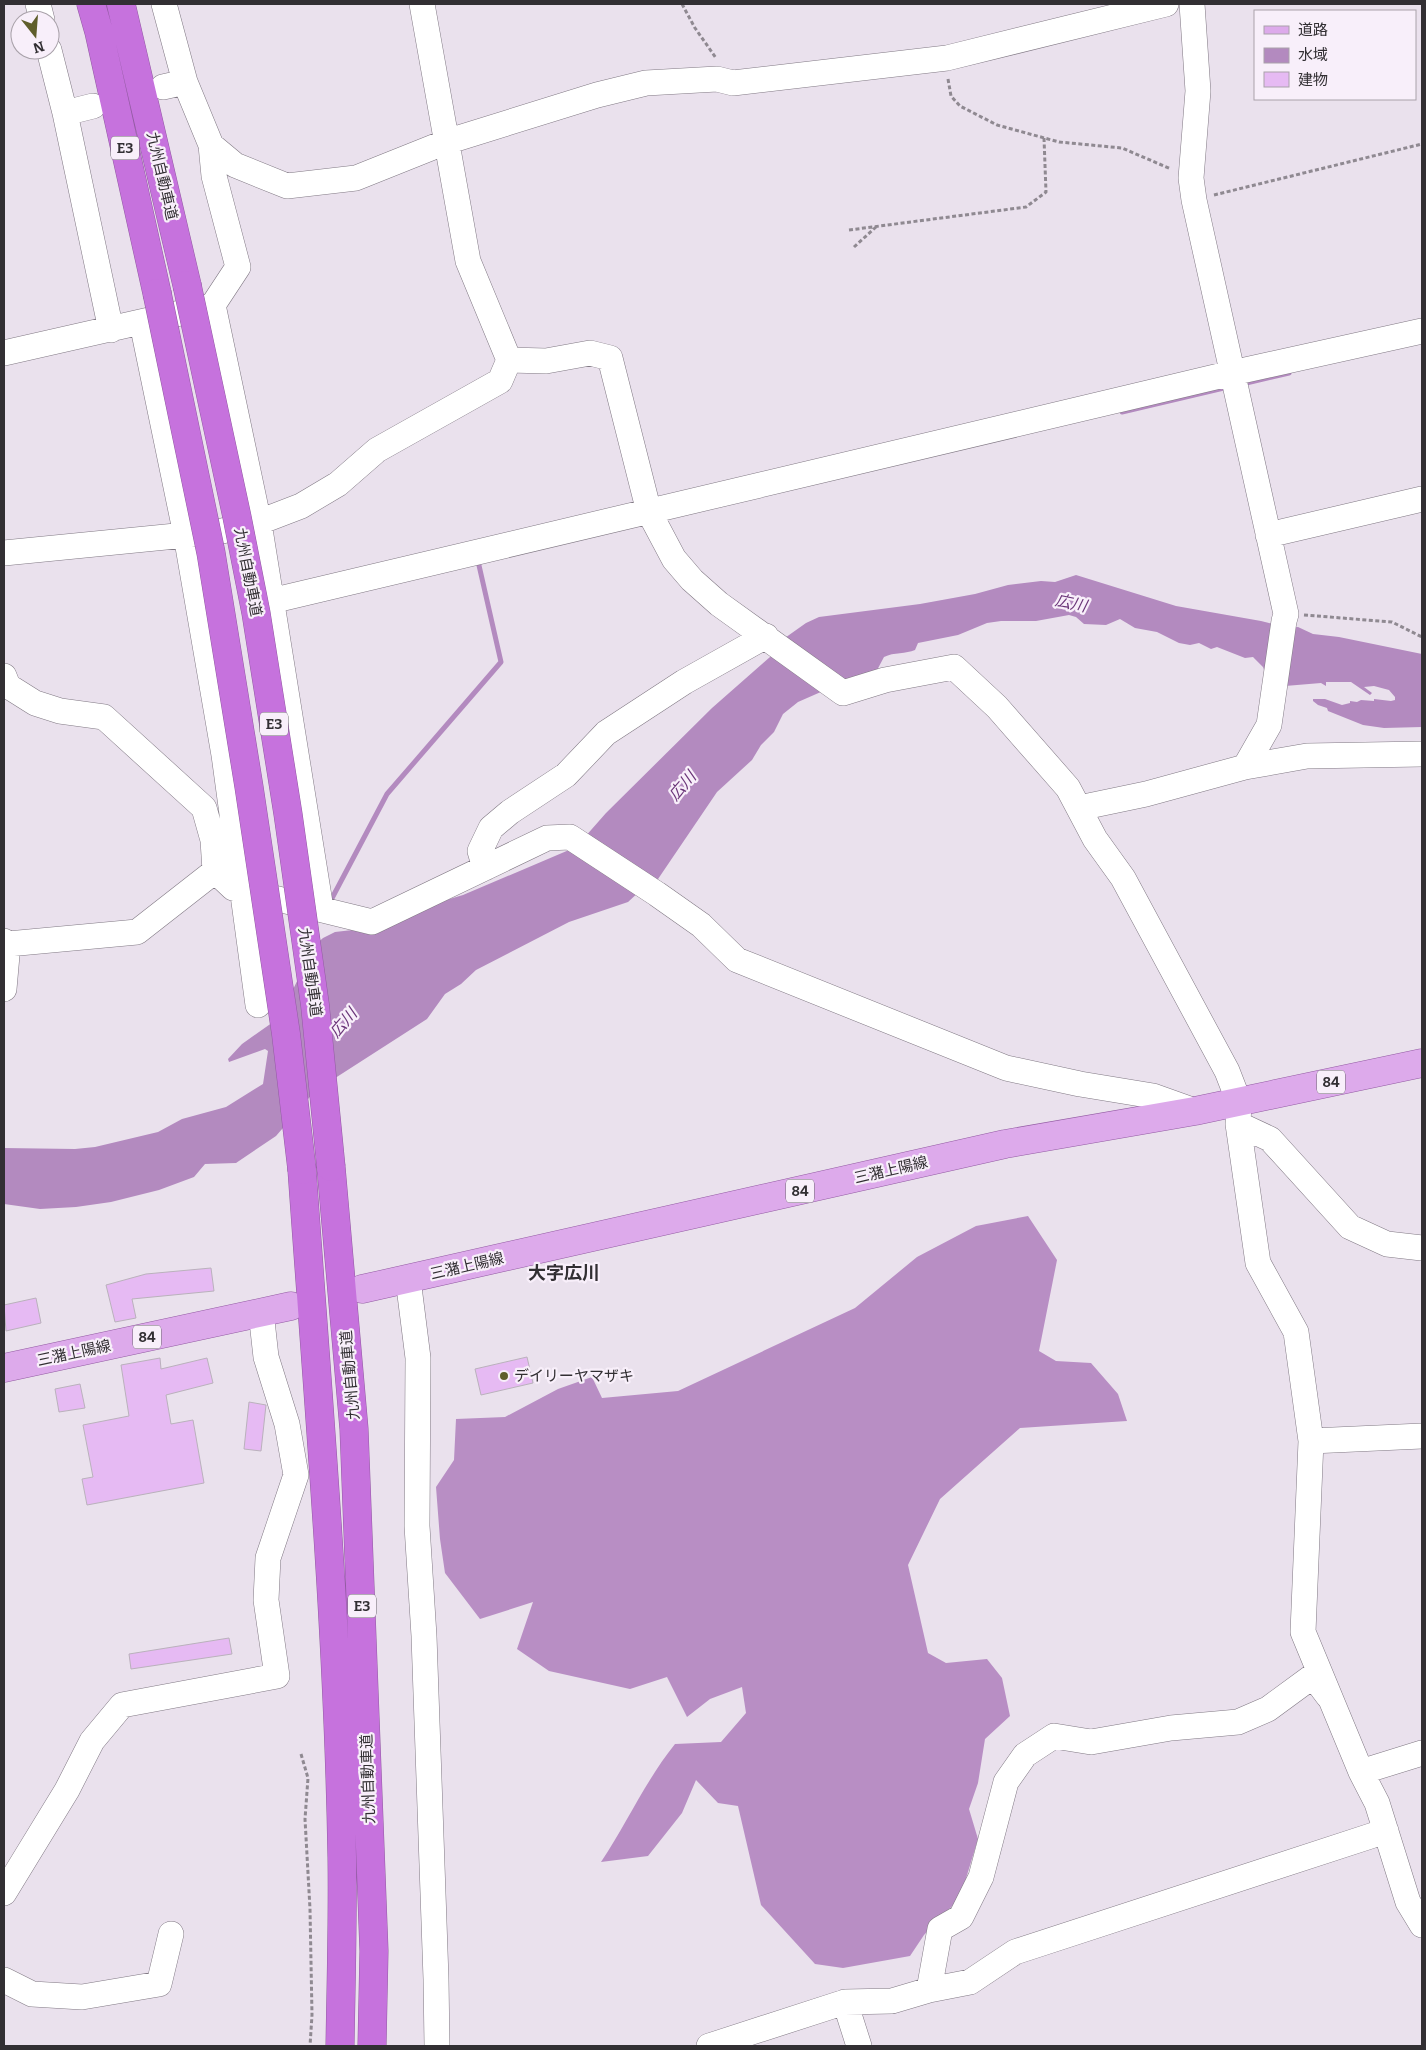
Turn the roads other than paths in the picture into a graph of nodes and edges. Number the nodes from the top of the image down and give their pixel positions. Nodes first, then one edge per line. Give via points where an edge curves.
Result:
1 (91, 4) edge
2 (121, 4) edge
3 (164, 4) edge
4 (422, 4) edge
5 (1166, 4) edge
6 (1192, 4) edge
7 (52, 60) edge
8 (94, 106) dead end
9 (65, 113) junction
10 (446, 142) junction
11 (211, 145) junction
12 (213, 305) junction
13 (142, 322) junction
14 (111, 330) junction
15 (1422, 330) edge
16 (4, 353) edge
17 (508, 360) junction
18 (1234, 382) junction
19 (1422, 498) edge
20 (648, 512) junction
21 (258, 523) junction
22 (186, 535) junction
23 (1268, 535) junction
24 (4, 553) edge
25 (271, 601) junction
26 (768, 637) junction
27 (4, 676) edge
28 (1422, 754) edge
29 (1245, 767) junction
30 (1079, 808) junction
31 (485, 868) junction
32 (215, 871) junction
33 (243, 890) junction
34 (321, 909) junction
35 (6, 943) edge
36 (4, 989) edge
37 (258, 1005) dead end
38 (1422, 1063) edge
39 (1195, 1111) junction
40 (1238, 1113) junction
41 (1422, 1248) edge
42 (408, 1279) junction
43 (362, 1290) dead end
44 (291, 1306) dead end
45 (260, 1312) junction
46 (4, 1368) edge
47 (1422, 1436) edge
48 (1311, 1441) junction
49 (1334, 1704) junction
50 (1422, 1753) edge
51 (1361, 1772) junction
52 (1386, 1831) junction
53 (4, 1893) edge
54 (1422, 1925) edge
55 (171, 1934) dead end
56 (6, 1985) edge
57 (929, 1990) junction
58 (845, 2002) junction
59 (340, 2046) edge
60 (372, 2046) edge
61 (437, 2046) edge
62 (708, 2046) edge
63 (859, 2046) edge

1 - 59 highway, 九州自動車道 / E3, bridge via 212,553 286,1034 302,1170 328,1536 342,1857
2 - 60 highway, 九州自動車道 / E3, bridge via 187,285 256,613 315,1005 355,1439 374,1942
3 - 11 street via 174,85
4 - 10 street
5 - 10 street via 947,58 734,83 717,79 646,83
6 - 18 street via 1198,91 1193,189
7 - 9 street
8 - 9 street
9 - 14 street
10 - 11 street via 356,178 288,186 235,166
10 - 17 street via 468,261
11 - 12 street via 214,176 238,267
12 - 13 street
12 - 21 street
13 - 14 street
13 - 22 street
14 - 16 street
15 - 18 street
17 - 20 street via 546,361 590,353 610,358
17 - 21 street via 500,381 377,450 338,484 301,506
18 - 20 street
18 - 23 street
19 - 23 street
20 - 25 street
20 - 26 street via 674,559 692,580 719,604
21 - 22 street
21 - 25 street
22 - 24 street
22 - 33 street via 224,755
23 - 29 street via 1285,617 1269,725
25 - 34 street
26 - 30 street via 843,693 885,680 954,667 997,707 1068,788
26 - 31 street via 684,682 606,733 566,775 491,828 480,851
27 - 32 street via 8,686 35,703 60,711 104,717 204,808
28 - 29 street via 1307,756
29 - 30 street
30 - 40 street via 1095,839 1123,878 1227,1071
31 - 34 street via 372,922
31 - 39 street via 547,838 570,838 701,925 737,960 746,964 1006,1068 1153,1096
32 - 33 street via 233,888
32 - 35 street via 137,932
33 - 34 street
33 - 37 street
35 - 36 street
38 - 40 main road, 三潴上陽線 / 84
39 - 40 main road, 三潴上陽線 / 84
39 - 42 main road, 三潴上陽線 / 84 via 1006,1144
40 - 41 street via 1270,1138 1350,1227 1387,1244
40 - 48 street via 1258,1263 1296,1332
42 - 43 main road, 三潴上陽線 / 84
42 - 61 street via 418,1358 417,1526 424,1636
44 - 45 main road, 三潴上陽線 / 84
45 - 46 main road, 三潴上陽線 / 84
45 - 53 street via 266,1357 287,1424 296,1476 268,1558 266,1600 277,1676 122,1706 92,1741 67,1790
47 - 48 street
48 - 49 street via 1303,1632
49 - 51 street
49 - 57 street via 1313,1676 1268,1709 1238,1722 1171,1728 1091,1742 1054,1736 1025,1755 1006,1782 981,1876 961,1917 940,1929
50 - 51 street
51 - 52 street via 1377,1803
52 - 54 street via 1408,1902
52 - 57 street via 1015,1952 970,1982
55 - 56 street via 159,1984 82,1997 32,1994
57 - 58 street via 892,2001
58 - 62 street
58 - 63 street

